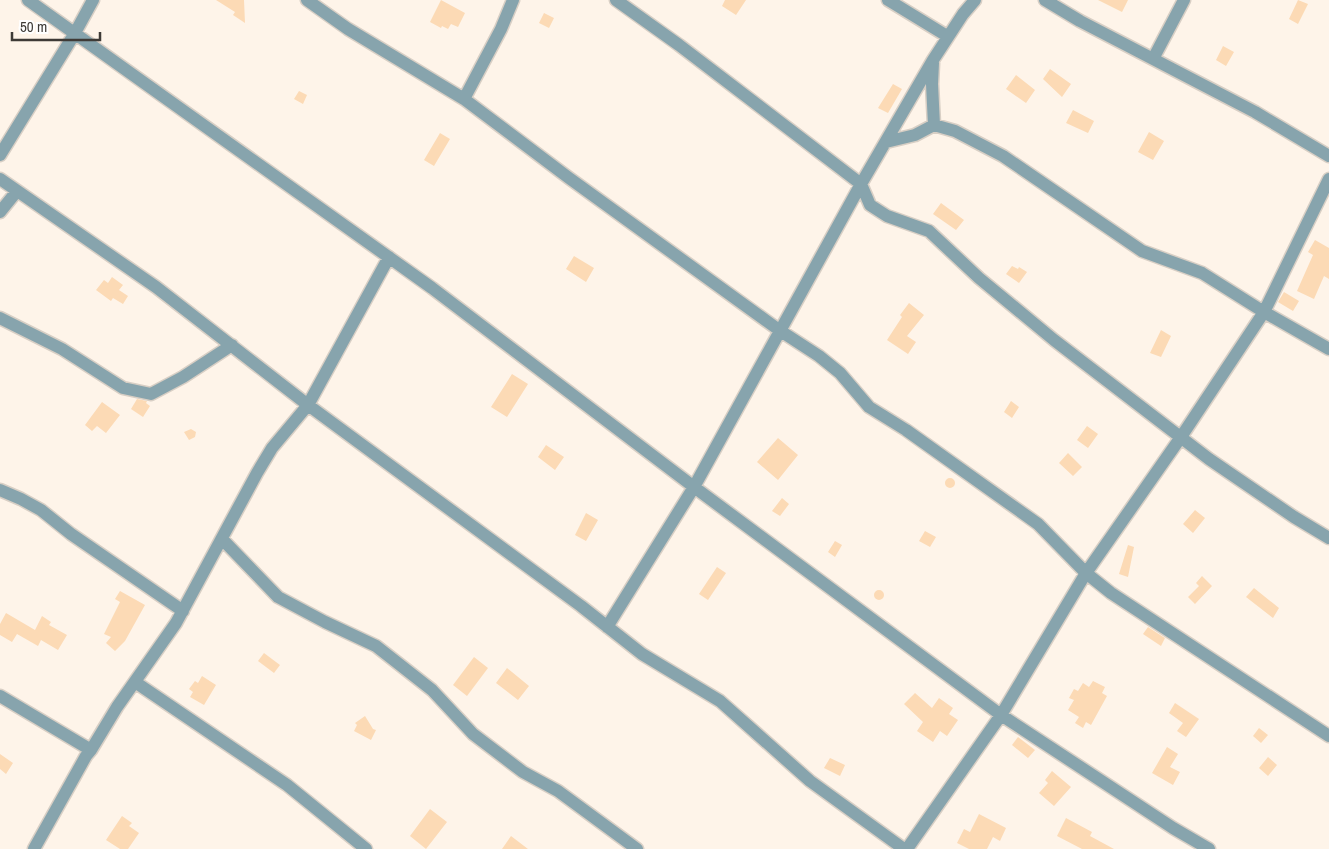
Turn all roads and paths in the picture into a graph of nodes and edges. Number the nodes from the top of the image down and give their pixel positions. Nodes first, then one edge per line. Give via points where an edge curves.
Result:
1 (28, 0) edge
2 (92, 0) edge
3 (307, 0) edge
4 (513, 0) edge
5 (616, 0) edge
6 (888, 0) edge
7 (975, 0) edge
8 (1045, 0) edge
9 (1184, 0) edge
10 (75, 33) junction
11 (948, 36) junction
12 (1153, 59) junction
13 (933, 60) junction
14 (464, 99) junction
15 (934, 125) junction
16 (886, 142) junction
17 (0, 155) edge
18 (1329, 156) edge
19 (0, 179) edge
20 (1329, 179) edge
21 (861, 184) junction
22 (17, 191) junction
23 (0, 212) edge
24 (389, 257) junction
25 (1264, 312) junction
26 (0, 318) edge
27 (779, 330) junction
28 (232, 345) junction
29 (1329, 349) edge
30 (308, 405) junction
31 (1182, 437) junction
32 (694, 487) junction
33 (0, 490) edge
34 (1329, 538) edge
35 (222, 539) junction
36 (1086, 573) junction
37 (183, 611) junction
38 (607, 627) junction
39 (135, 682) junction
40 (0, 696) edge
41 (1001, 715) junction
42 (1329, 736) edge
43 (91, 750) junction
44 (34, 849) edge
45 (366, 849) edge
46 (637, 849) edge
47 (906, 849) edge
48 (1209, 849) edge

1 - 10 street
2 - 10 street
3 - 14 street via 348,29
4 - 14 street
5 - 21 street
6 - 11 street
7 - 11 street
8 - 12 street
9 - 12 street
10 - 17 street
10 - 24 street
11 - 13 street
12 - 18 street via 1255,112
13 - 15 street
13 - 16 street
14 - 27 street
15 - 16 street via 915,135
15 - 25 street via 955,131 1004,156 1142,250 1202,273
16 - 21 street
19 - 22 street
20 - 25 street
21 - 27 street
21 - 31 street via 870,205 887,216 929,231 979,278 1054,340
22 - 23 street
22 - 28 street via 156,287
24 - 30 street
24 - 32 street
25 - 29 street
25 - 31 street
26 - 28 street via 62,349 122,388 151,394
27 - 32 street
27 - 36 street via 840,373 869,407 1038,524
28 - 30 street
30 - 35 street via 267,456
30 - 38 street
31 - 34 street via 1209,459
31 - 36 street
32 - 38 street
32 - 41 street
33 - 37 street via 41,510
35 - 37 street
35 - 46 street via 278,597 376,646 432,690 473,734
36 - 41 street
36 - 42 street via 1111,593
37 - 39 street
38 - 47 street via 642,654 720,701 810,781
39 - 43 street
39 - 45 street via 287,785
40 - 43 street
41 - 47 street
41 - 48 street
43 - 44 street

